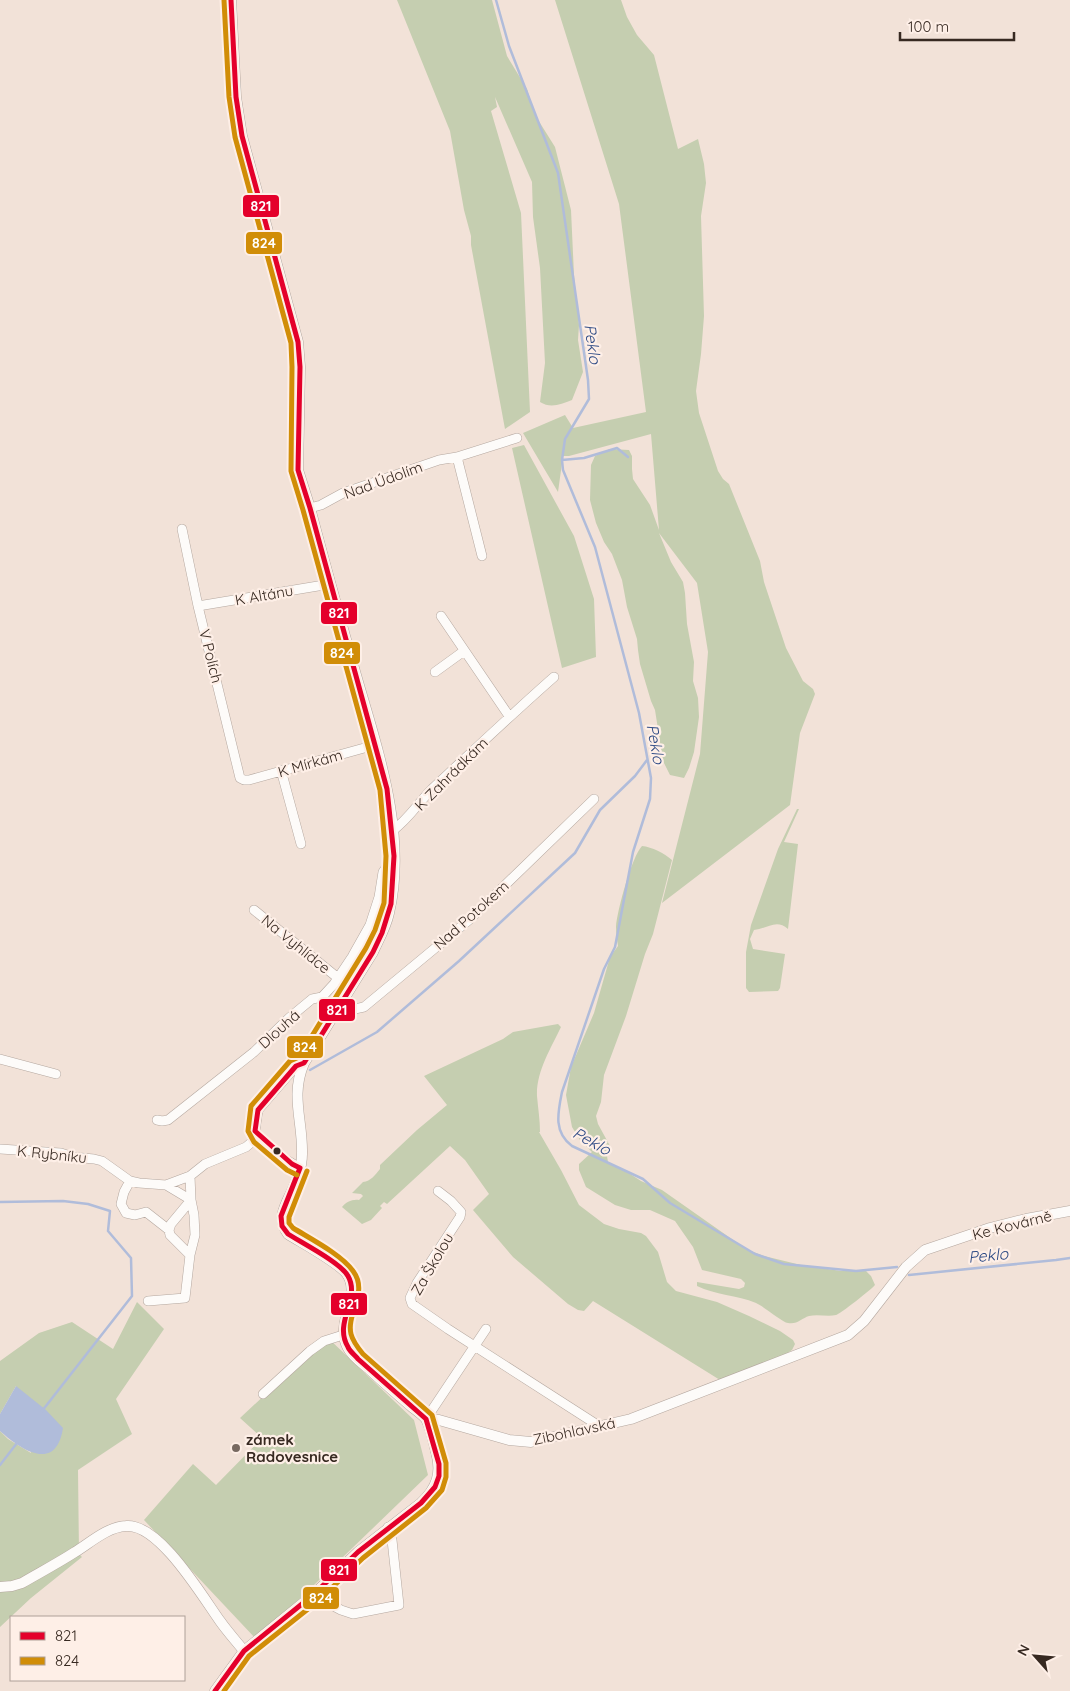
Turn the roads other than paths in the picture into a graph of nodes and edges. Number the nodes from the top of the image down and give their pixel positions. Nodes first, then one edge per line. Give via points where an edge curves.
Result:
1 (231, 0) edge
2 (516, 438) dead end
3 (456, 457) junction
4 (310, 508) junction
5 (182, 529) dead end
6 (482, 556) dead end
7 (330, 584) junction
8 (198, 606) junction
9 (441, 616) dead end
10 (464, 651) junction
11 (435, 672) dead end
12 (554, 677) dead end
13 (509, 716) junction
14 (375, 745) junction
15 (281, 770) junction
16 (244, 780) joint
17 (594, 799) dead end
18 (392, 831) junction
19 (301, 844) dead end
20 (394, 856) junction
21 (254, 910) dead end
22 (338, 978) junction
23 (336, 1013) junction
24 (0, 1059) edge
25 (304, 1063) junction
26 (56, 1074) dead end
27 (158, 1120) dead end
28 (259, 1136) junction
29 (0, 1149) edge
30 (300, 1168) junction
31 (190, 1176) junction
32 (130, 1181) junction
33 (166, 1185) junction
34 (438, 1192) dead end
35 (191, 1200) junction
36 (1070, 1211) edge
37 (168, 1230) junction
38 (925, 1250) joint
39 (190, 1255) junction
40 (148, 1300) dead end
41 (486, 1329) dead end
42 (343, 1335) junction
43 (475, 1346) junction
44 (263, 1394) dead end
45 (426, 1419) junction
46 (599, 1426) junction
47 (388, 1527) junction
48 (0, 1587) edge
49 (313, 1595) junction
50 (244, 1650) junction
51 (215, 1691) edge

1 - 4 street via 236,97 242,136 298,342 298,470
2 - 3 street, Nad Údolím
3 - 4 street, Nad Údolím via 343,493
3 - 6 street
4 - 7 street
5 - 8 street, V Polích
7 - 8 street, K Altánu
7 - 14 street
8 - 16 street, V Polích via 240,778
9 - 10 street
10 - 11 street
10 - 13 street
12 - 13 street, K Zahrádkám
13 - 18 street, K Zahrádkám
14 - 15 street, K Mírkám
14 - 18 street via 387,789
15 - 16 street, K Mírkám
15 - 19 street
17 - 23 street, Nad Potokem via 461,926 364,1007
18 - 20 street
20 - 22 street, Dlouhá via 384,872 370,926
20 - 23 street via 388,916 373,952
21 - 22 street, Na Vyhlídce
22 - 27 street, Dlouhá via 322,996 312,999 254,1052 168,1120
23 - 25 street
24 - 26 street
25 - 28 street via 296,1066 258,1110 255,1131
25 - 30 street via 297,1081 296,1099 302,1143
28 - 30 street
28 - 31 street via 246,1147 205,1164
29 - 32 street, K Rybníku via 94,1158
30 - 42 street via 281,1216 282,1226 288,1234 340,1267 348,1276 351,1296
31 - 33 street
31 - 35 street
32 - 33 street
32 - 37 street via 121,1204 126,1213 146,1212
33 - 35 street
34 - 43 street, Za Školou via 461,1212 460,1217 410,1298 412,1304
35 - 37 street
35 - 39 street via 195,1235
36 - 38 street, Ke Kovárně via 990,1228
37 - 39 street
38 - 46 street, Zibohlavská via 906,1267 864,1321 848,1335 631,1419
39 - 40 street via 185,1298
41 - 43 street
42 - 44 street via 324,1341 310,1351
42 - 45 street via 348,1348 358,1359
43 - 45 street
43 - 46 street, Za Školou
45 - 46 street, Zibohlavská via 509,1440 531,1442
45 - 47 street via 438,1458 439,1476 422,1503
47 - 49 street
47 - 49 street via 399,1605 352,1614
48 - 50 street via 22,1583 115,1529 137,1527 159,1542 199,1588
49 - 50 street
50 - 51 street

